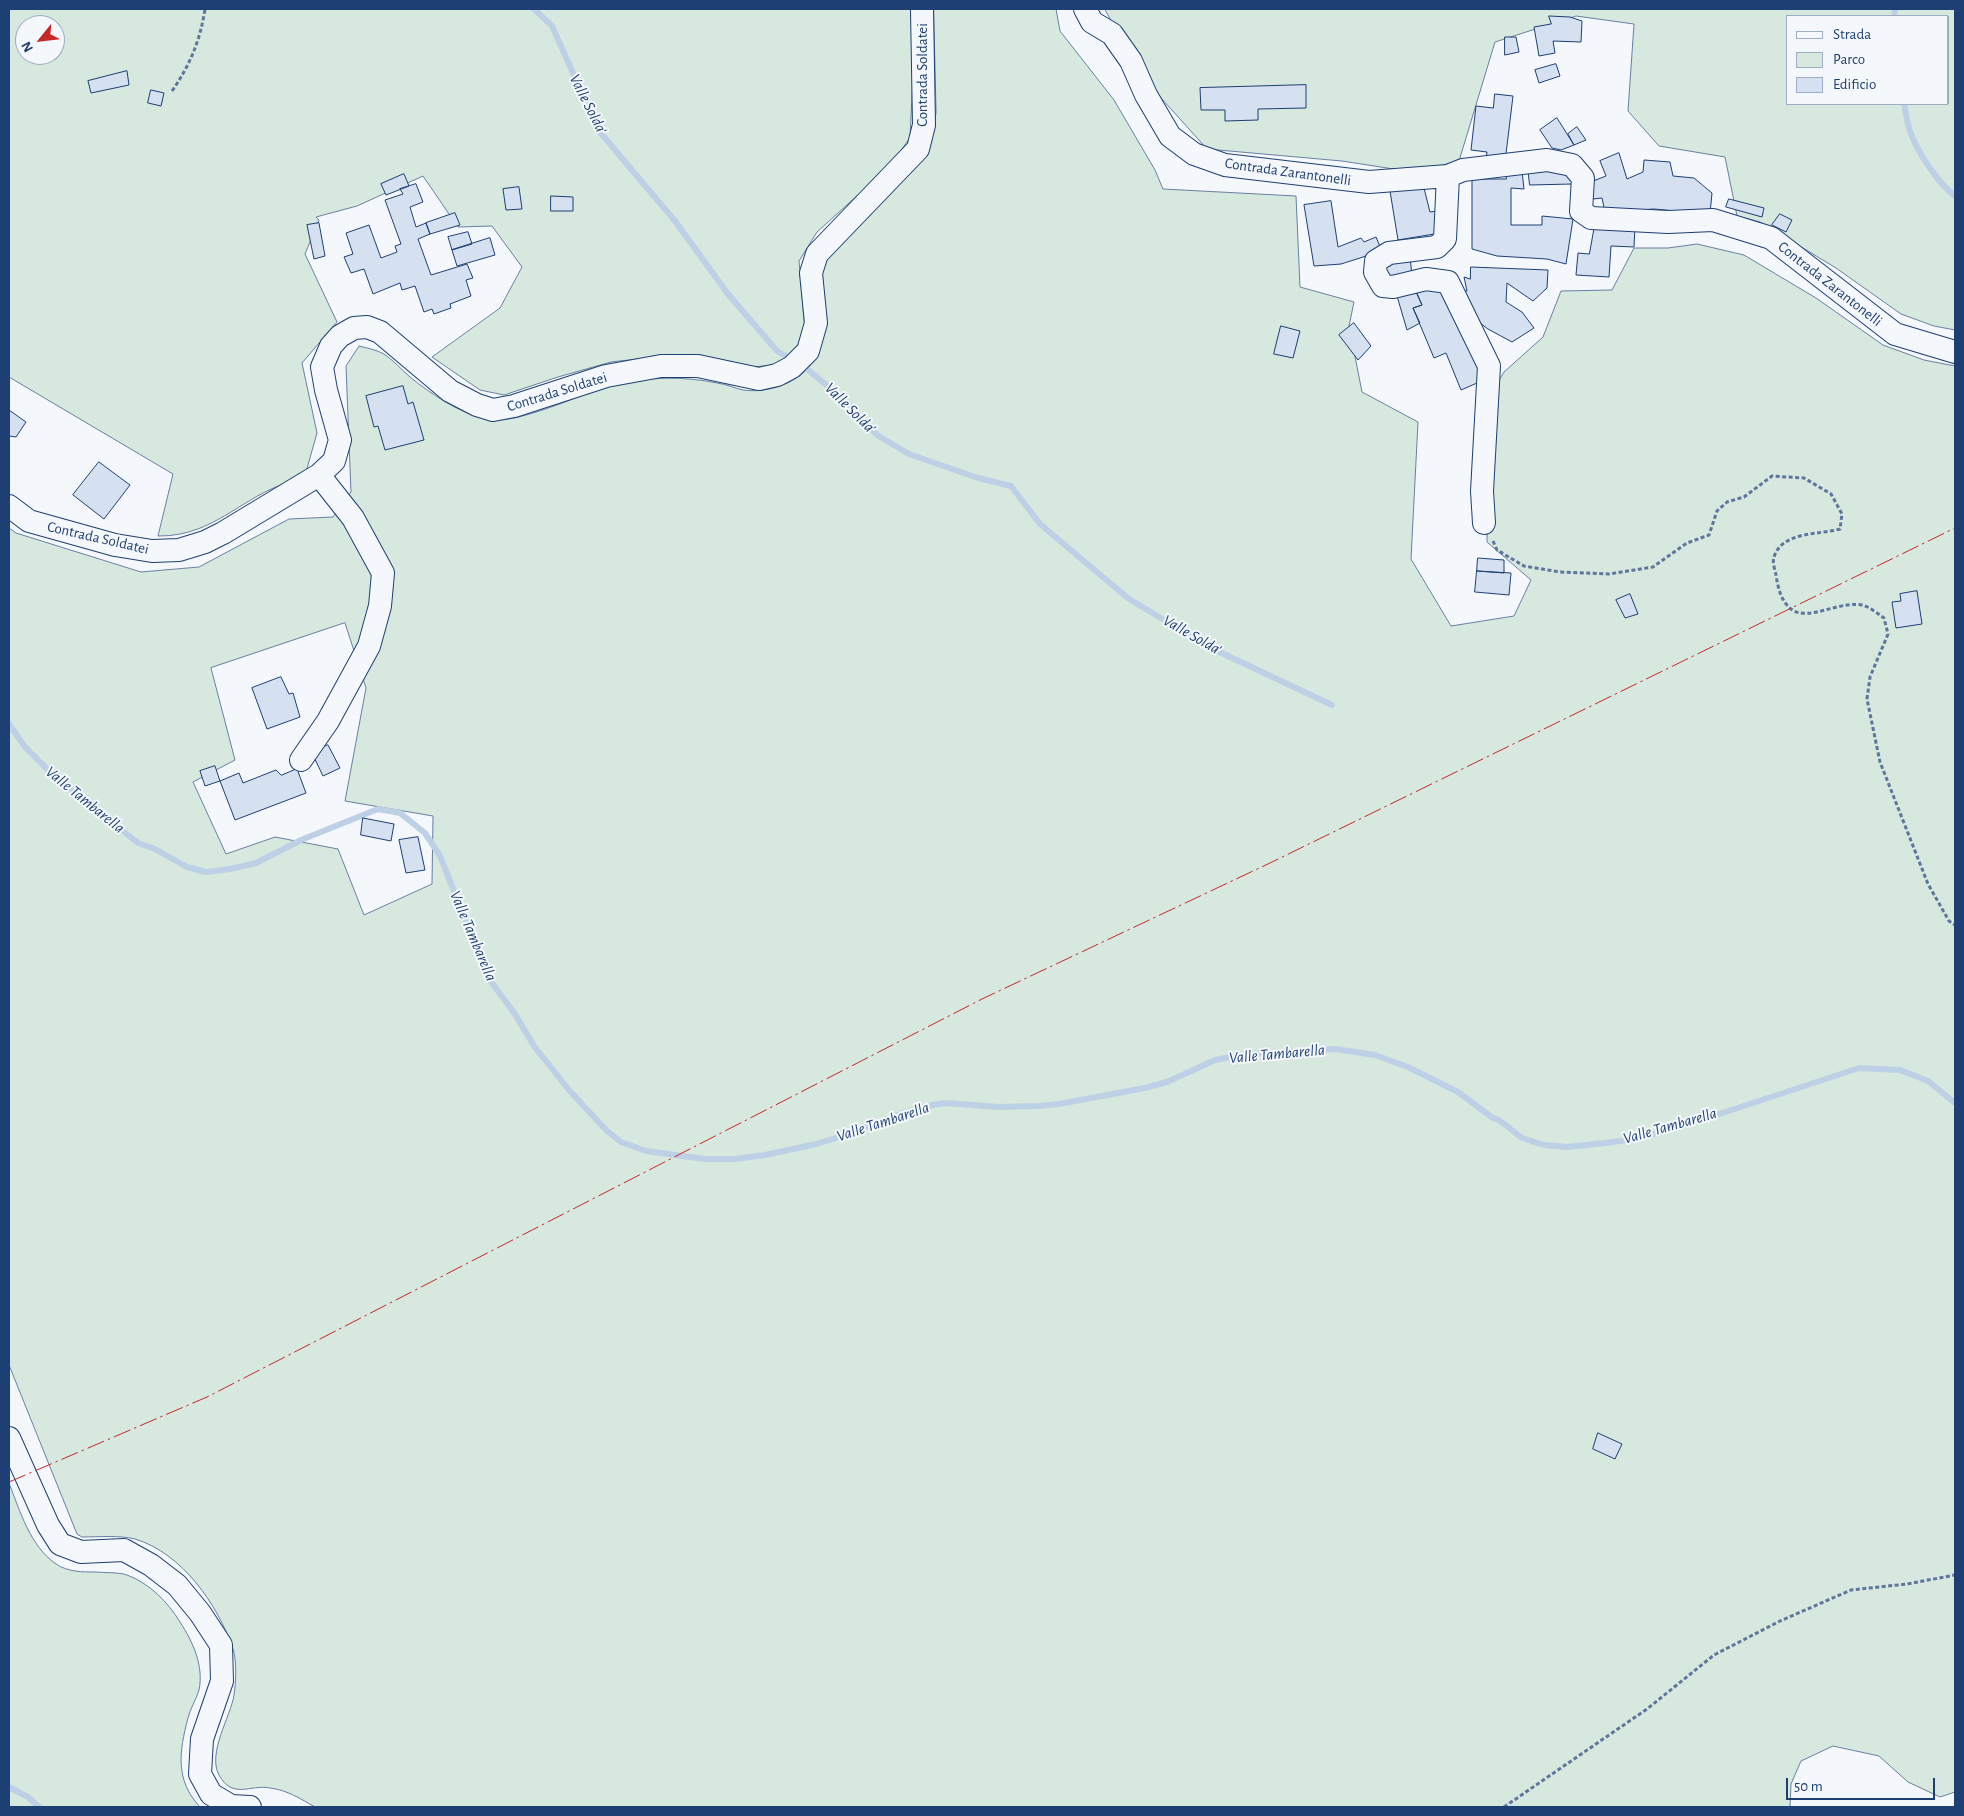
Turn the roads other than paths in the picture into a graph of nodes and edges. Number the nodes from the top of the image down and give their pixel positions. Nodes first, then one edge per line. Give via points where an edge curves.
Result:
1 (922, 9) edge
2 (1085, 9) edge
3 (1448, 176) junction
4 (1955, 352) edge
5 (319, 475) junction
6 (9, 506) edge
7 (1484, 523) road end
8 (301, 760) dead end
9 (9, 1438) edge
10 (250, 1807) edge

1 - 5 street, Contrada Soldatei via 924,125 918,149 817,254 811,273 816,323 808,351 792,367 759,379 698,366 661,366 606,376 493,410 450,391 380,332 367,327 354,328 331,346 322,367 340,440 334,461
2 - 3 street, Contrada Zarantonelli via 1092,22 1112,34 1131,61 1170,136 1194,154 1225,165 1369,182
3 - 4 street, Contrada Zarantonelli via 1463,170 1547,160 1572,166 1583,178 1581,211 1592,218 1668,222 1713,220 1771,238 1895,334
3 - 7 street via 1445,239 1437,247 1389,253 1376,261 1376,272 1382,286 1393,287 1426,279 1448,282 1489,366 1482,491
5 - 6 street, Contrada Soldatei via 223,533 179,550 152,551 115,545 29,521
5 - 8 street via 353,518 383,573 380,606 369,646 328,721
9 - 10 street via 60,1544 81,1552 124,1550 151,1565 177,1585 221,1645 222,1680 202,1739 200,1774 211,1794 231,1806

